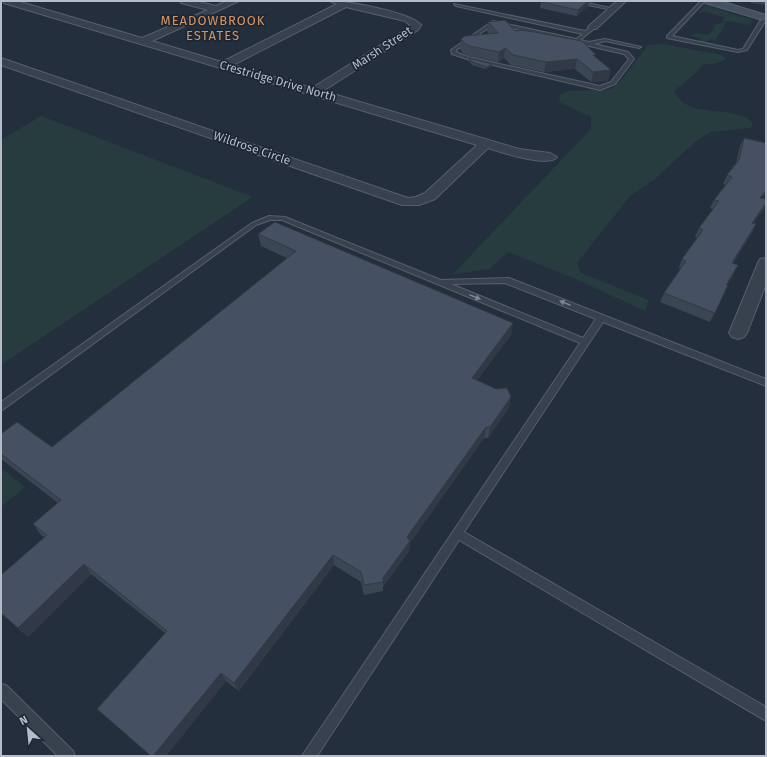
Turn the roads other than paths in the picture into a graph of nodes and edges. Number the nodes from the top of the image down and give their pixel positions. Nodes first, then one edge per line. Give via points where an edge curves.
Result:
1 (7, 1) edge
2 (184, 1) edge
3 (235, 1) edge
4 (334, 1) edge
5 (570, 1) edge
6 (622, 1) edge
7 (703, 1) edge
8 (709, 1) edge
9 (721, 3) edge
10 (345, 4) junction
11 (456, 5) dead end
12 (216, 9) junction
13 (613, 10) junction
14 (504, 15) junction
15 (766, 19) edge
16 (493, 22) junction
17 (589, 30) junction
18 (577, 41) junction
19 (144, 42) junction
20 (588, 44) junction
21 (639, 47) dead end
22 (1, 60) edge
23 (224, 65) junction
24 (314, 92) junction
25 (486, 143) junction
26 (550, 157) dead end
27 (766, 263) edge
28 (439, 282) junction
29 (601, 318) junction
30 (738, 333) dead end
31 (585, 342) junction
32 (766, 383) edge
33 (1, 407) edge
34 (458, 534) junction
35 (1, 690) edge
36 (766, 714) edge
37 (68, 756) edge
38 (309, 756) edge

1 - 19 street, Crestridge Drive North
2 - 12 street
3 - 12 street
4 - 10 street, Marsh Street
5 - 13 lane
6 - 13 street
7 - 15 lane via 669,37 738,51 745,50
8 - 9 street
9 - 15 street
10 - 23 street
10 - 24 street, Marsh Street via 408,19 416,28
11 - 14 lane
12 - 19 street
13 - 17 street
14 - 16 lane
14 - 17 lane
16 - 18 lane
16 - 20 lane via 456,47 454,53 589,87 608,86 632,59 626,53
17 - 18 lane
18 - 20 lane
19 - 23 street, Crestridge Drive North
20 - 21 lane via 605,40
22 - 25 street, Wildrose Circle via 407,202 419,201 430,196
23 - 24 street, Crestridge Drive North
24 - 25 street, Crestridge Drive North
25 - 26 street, Crestridge Drive North via 518,153
27 - 30 street
29 -> 28 lane via 506,280
28 -> 31 lane
28 - 33 lane via 283,218 269,218 254,224
29 - 31 lane
29 - 32 lane
31 - 34 lane
34 - 36 lane
34 - 38 lane
35 - 37 lane

